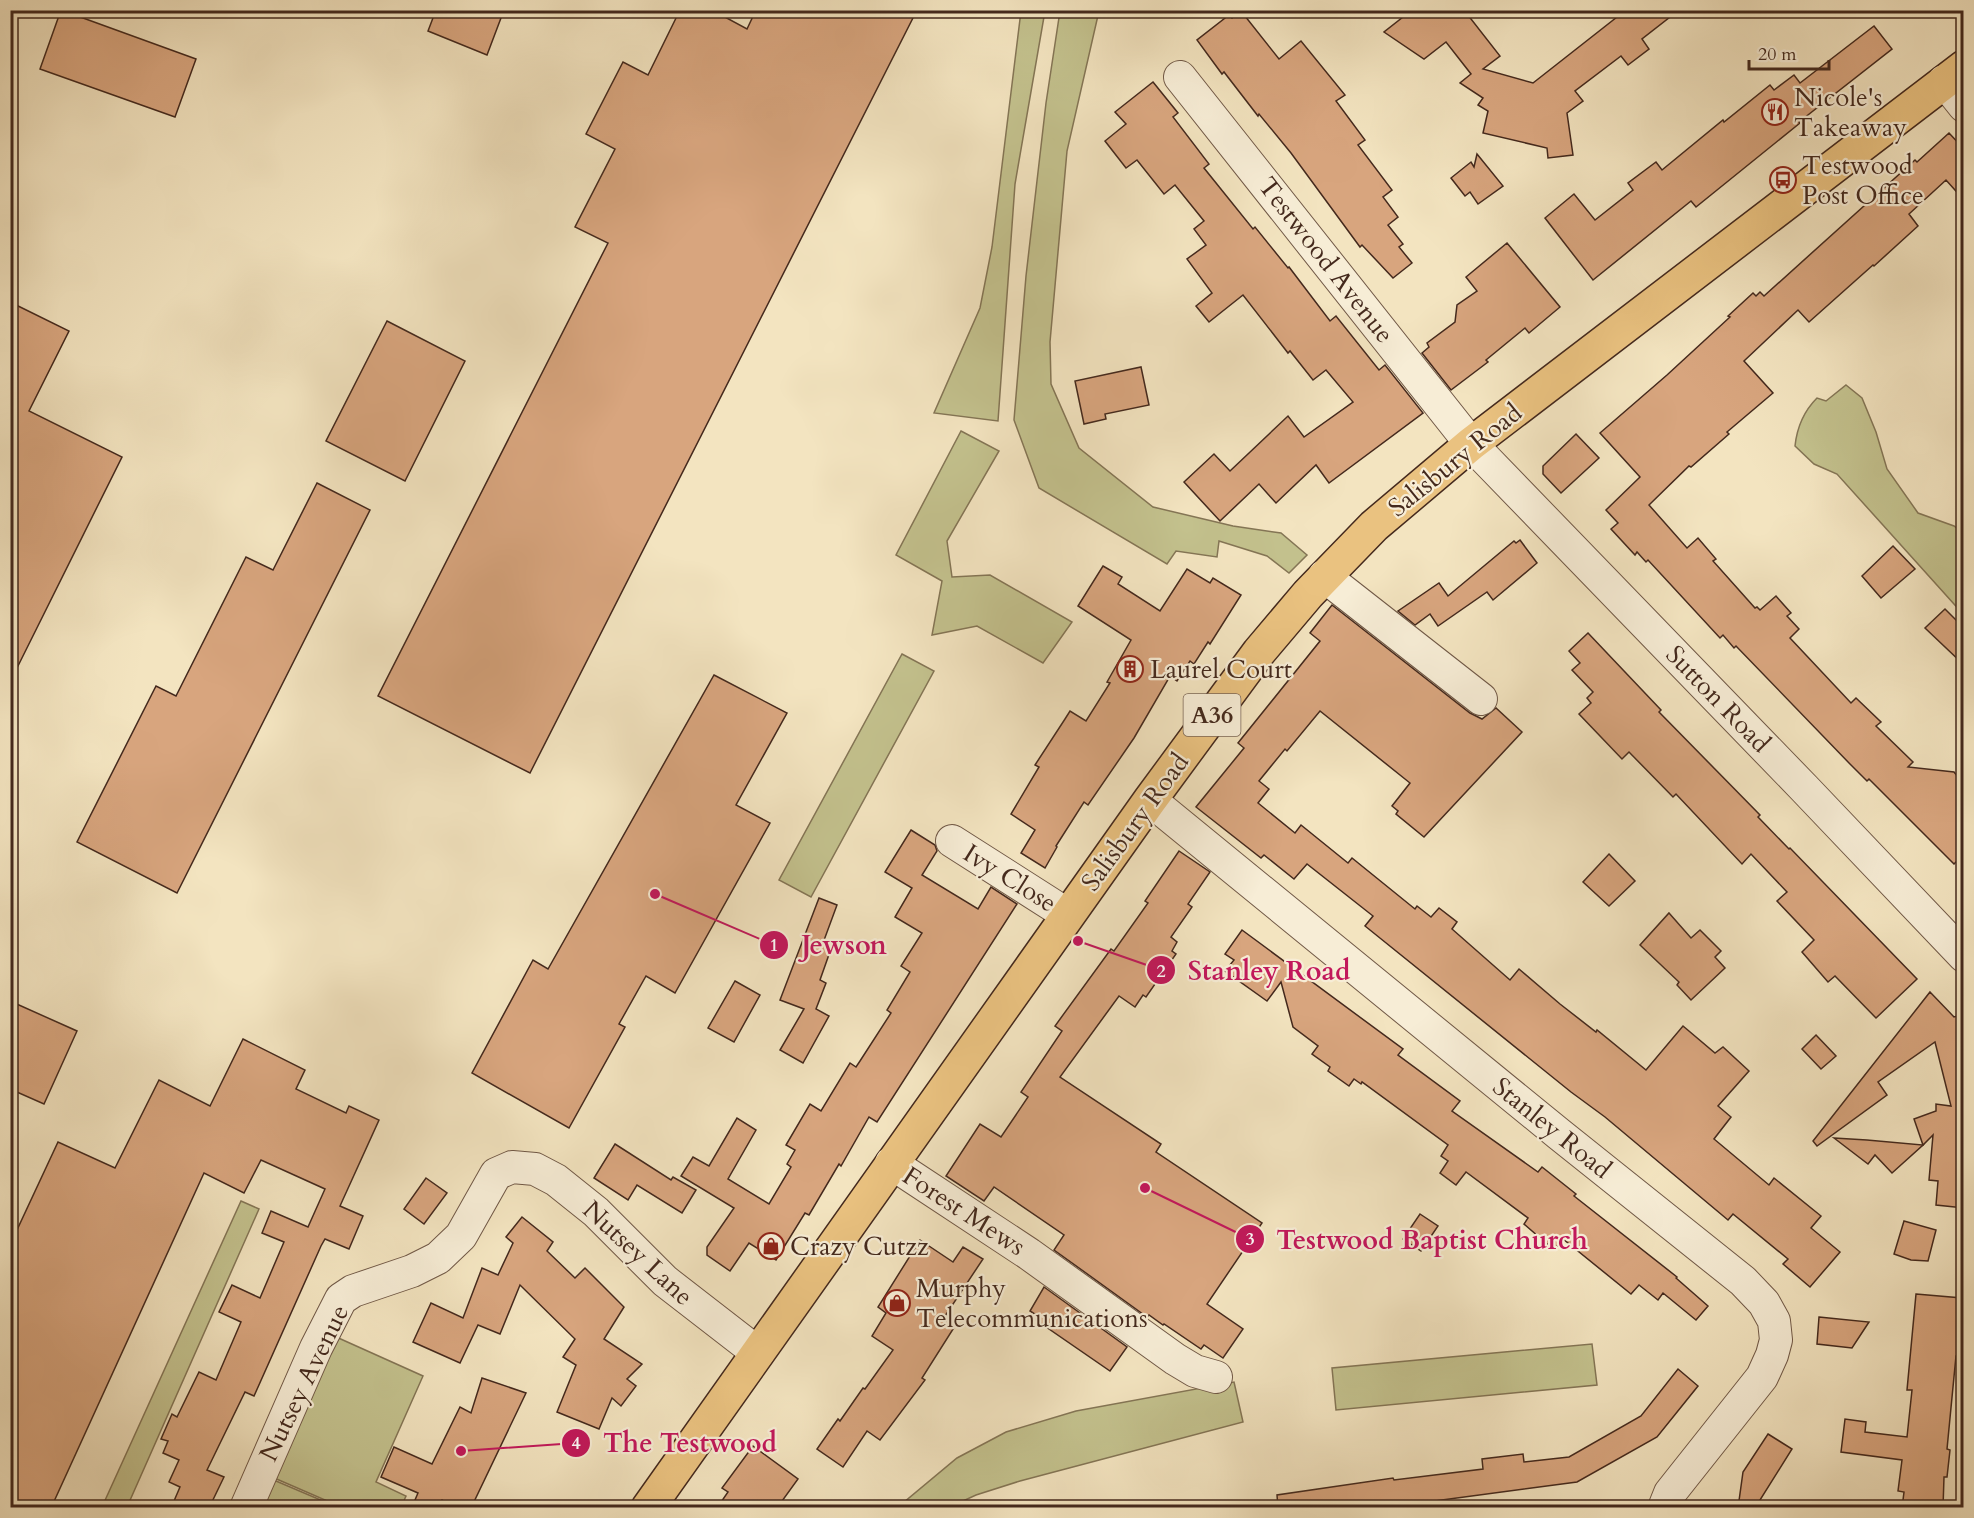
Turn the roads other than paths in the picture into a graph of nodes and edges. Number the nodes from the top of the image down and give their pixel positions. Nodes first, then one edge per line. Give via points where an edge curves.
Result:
1 (1180, 77) dead end
2 (1957, 85) edge
3 (1471, 444) junction
4 (1324, 576) junction
5 (1481, 699) dead end
6 (1150, 800) junction
7 (952, 841) dead end
8 (1068, 915) junction
9 (1964, 956) edge
10 (891, 1163) junction
11 (512, 1167) joint
12 (758, 1353) junction
13 (1216, 1377) dead end
14 (246, 1508) edge
15 (648, 1508) edge
16 (1664, 1508) edge

1 - 3 street, Testwood Avenue
2 - 3 main road, Salisbury Road / A36
3 - 4 main road, Salisbury Road / A36 via 1374,526
3 - 9 street, Sutton Road
4 - 5 street
4 - 6 main road, Salisbury Road / A36 via 1259,652
6 - 8 main road, Salisbury Road / A36
6 - 16 street, Stanley Road via 1743,1281 1764,1303 1774,1321 1776,1340 1762,1377 1670,1493
7 - 8 street, Ivy Close
8 - 10 main road, Salisbury Road / A36
10 - 12 main road, Salisbury Road / A36
10 - 13 street, Forest Mews via 1029,1254 1175,1359
11 - 12 street, Nutsey Lane via 535,1169 556,1180 596,1212 665,1281
11 - 14 street, Nutsey Avenue via 496,1174 461,1236 438,1258 341,1299
12 - 15 main road, Salisbury Road / A36

